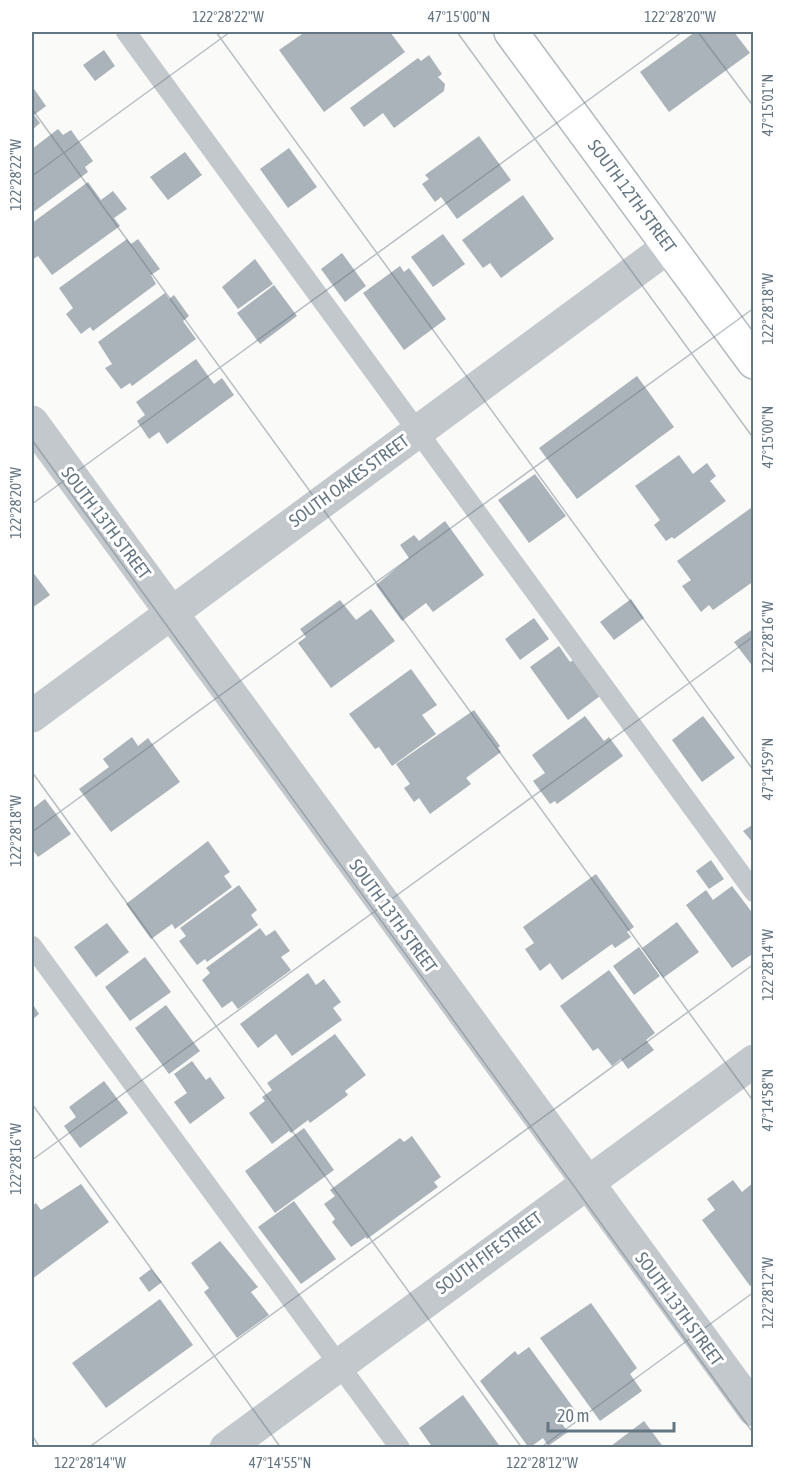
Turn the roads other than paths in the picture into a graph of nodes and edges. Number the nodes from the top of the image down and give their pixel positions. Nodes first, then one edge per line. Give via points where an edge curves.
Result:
1 (126, 32) edge
2 (511, 32) edge
3 (668, 247) junction
4 (753, 362) edge
5 (32, 422) edge
6 (419, 430) junction
7 (172, 611) junction
8 (32, 716) edge
9 (753, 892) edge
10 (32, 946) edge
11 (753, 1061) edge
12 (586, 1182) junction
13 (339, 1364) junction
14 (753, 1410) edge
15 (226, 1448) edge
16 (400, 1448) edge

1 - 6 lane
2 - 3 main road, SOUTH 12TH STREET
3 - 4 main road, SOUTH 12TH STREET
3 - 6 street, SOUTH OAKES STREET
5 - 7 street, SOUTH 13TH STREET
6 - 7 street, SOUTH OAKES STREET
6 - 9 lane
7 - 8 street, SOUTH OAKES STREET
7 - 12 street, SOUTH 13TH STREET
10 - 13 lane
11 - 12 street, SOUTH FIFE STREET
12 - 13 street, SOUTH FIFE STREET
12 - 14 street, SOUTH 13TH STREET
13 - 15 street, SOUTH FIFE STREET
13 - 16 lane

